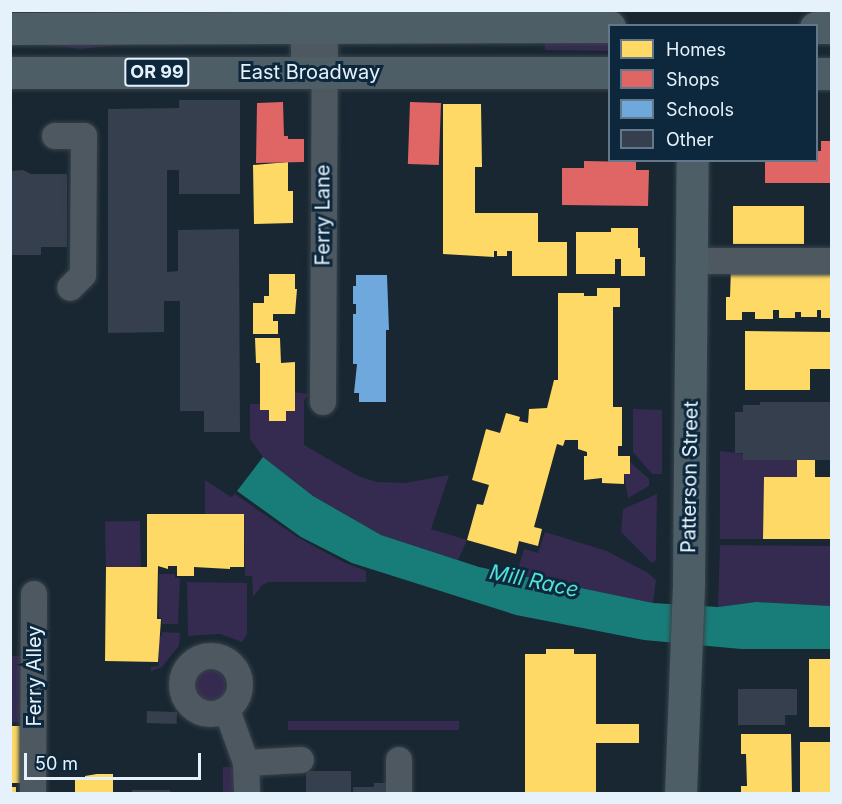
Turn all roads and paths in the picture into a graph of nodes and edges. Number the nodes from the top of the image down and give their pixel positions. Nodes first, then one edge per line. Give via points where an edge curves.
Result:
1 (154, 10) edge
2 (196, 18) edge
3 (311, 21) edge
4 (608, 27) edge
5 (10, 29) edge
6 (314, 72) junction
7 (10, 73) edge
8 (608, 73) edge
9 (55, 136) dead end
10 (693, 162) edge
11 (692, 261) junction
12 (831, 261) edge
13 (70, 288) dead end
14 (323, 402) dead end
15 (34, 594) dead end
16 (227, 710) dead end
17 (301, 760) dead end
18 (399, 760) dead end
19 (246, 763) junction
20 (33, 794) edge
21 (247, 794) edge
22 (399, 794) edge
23 (681, 794) edge

1 - 2 main road
2 - 3 main road
2 - 5 main road
3 - 4 main road
3 - 6 street, Ferry Lane
6 - 7 main road, East Broadway / OR 99
6 - 8 main road, East Broadway / OR 99
6 - 14 street, Ferry Lane
9 - 13 street via 84,136 83,275
10 - 11 main road, Patterson Street
11 - 12 street
11 - 23 main road, Patterson Street via 689,582
15 - 20 street, Ferry Alley
16 - 19 street
17 - 19 street
18 - 22 street
19 - 21 street

